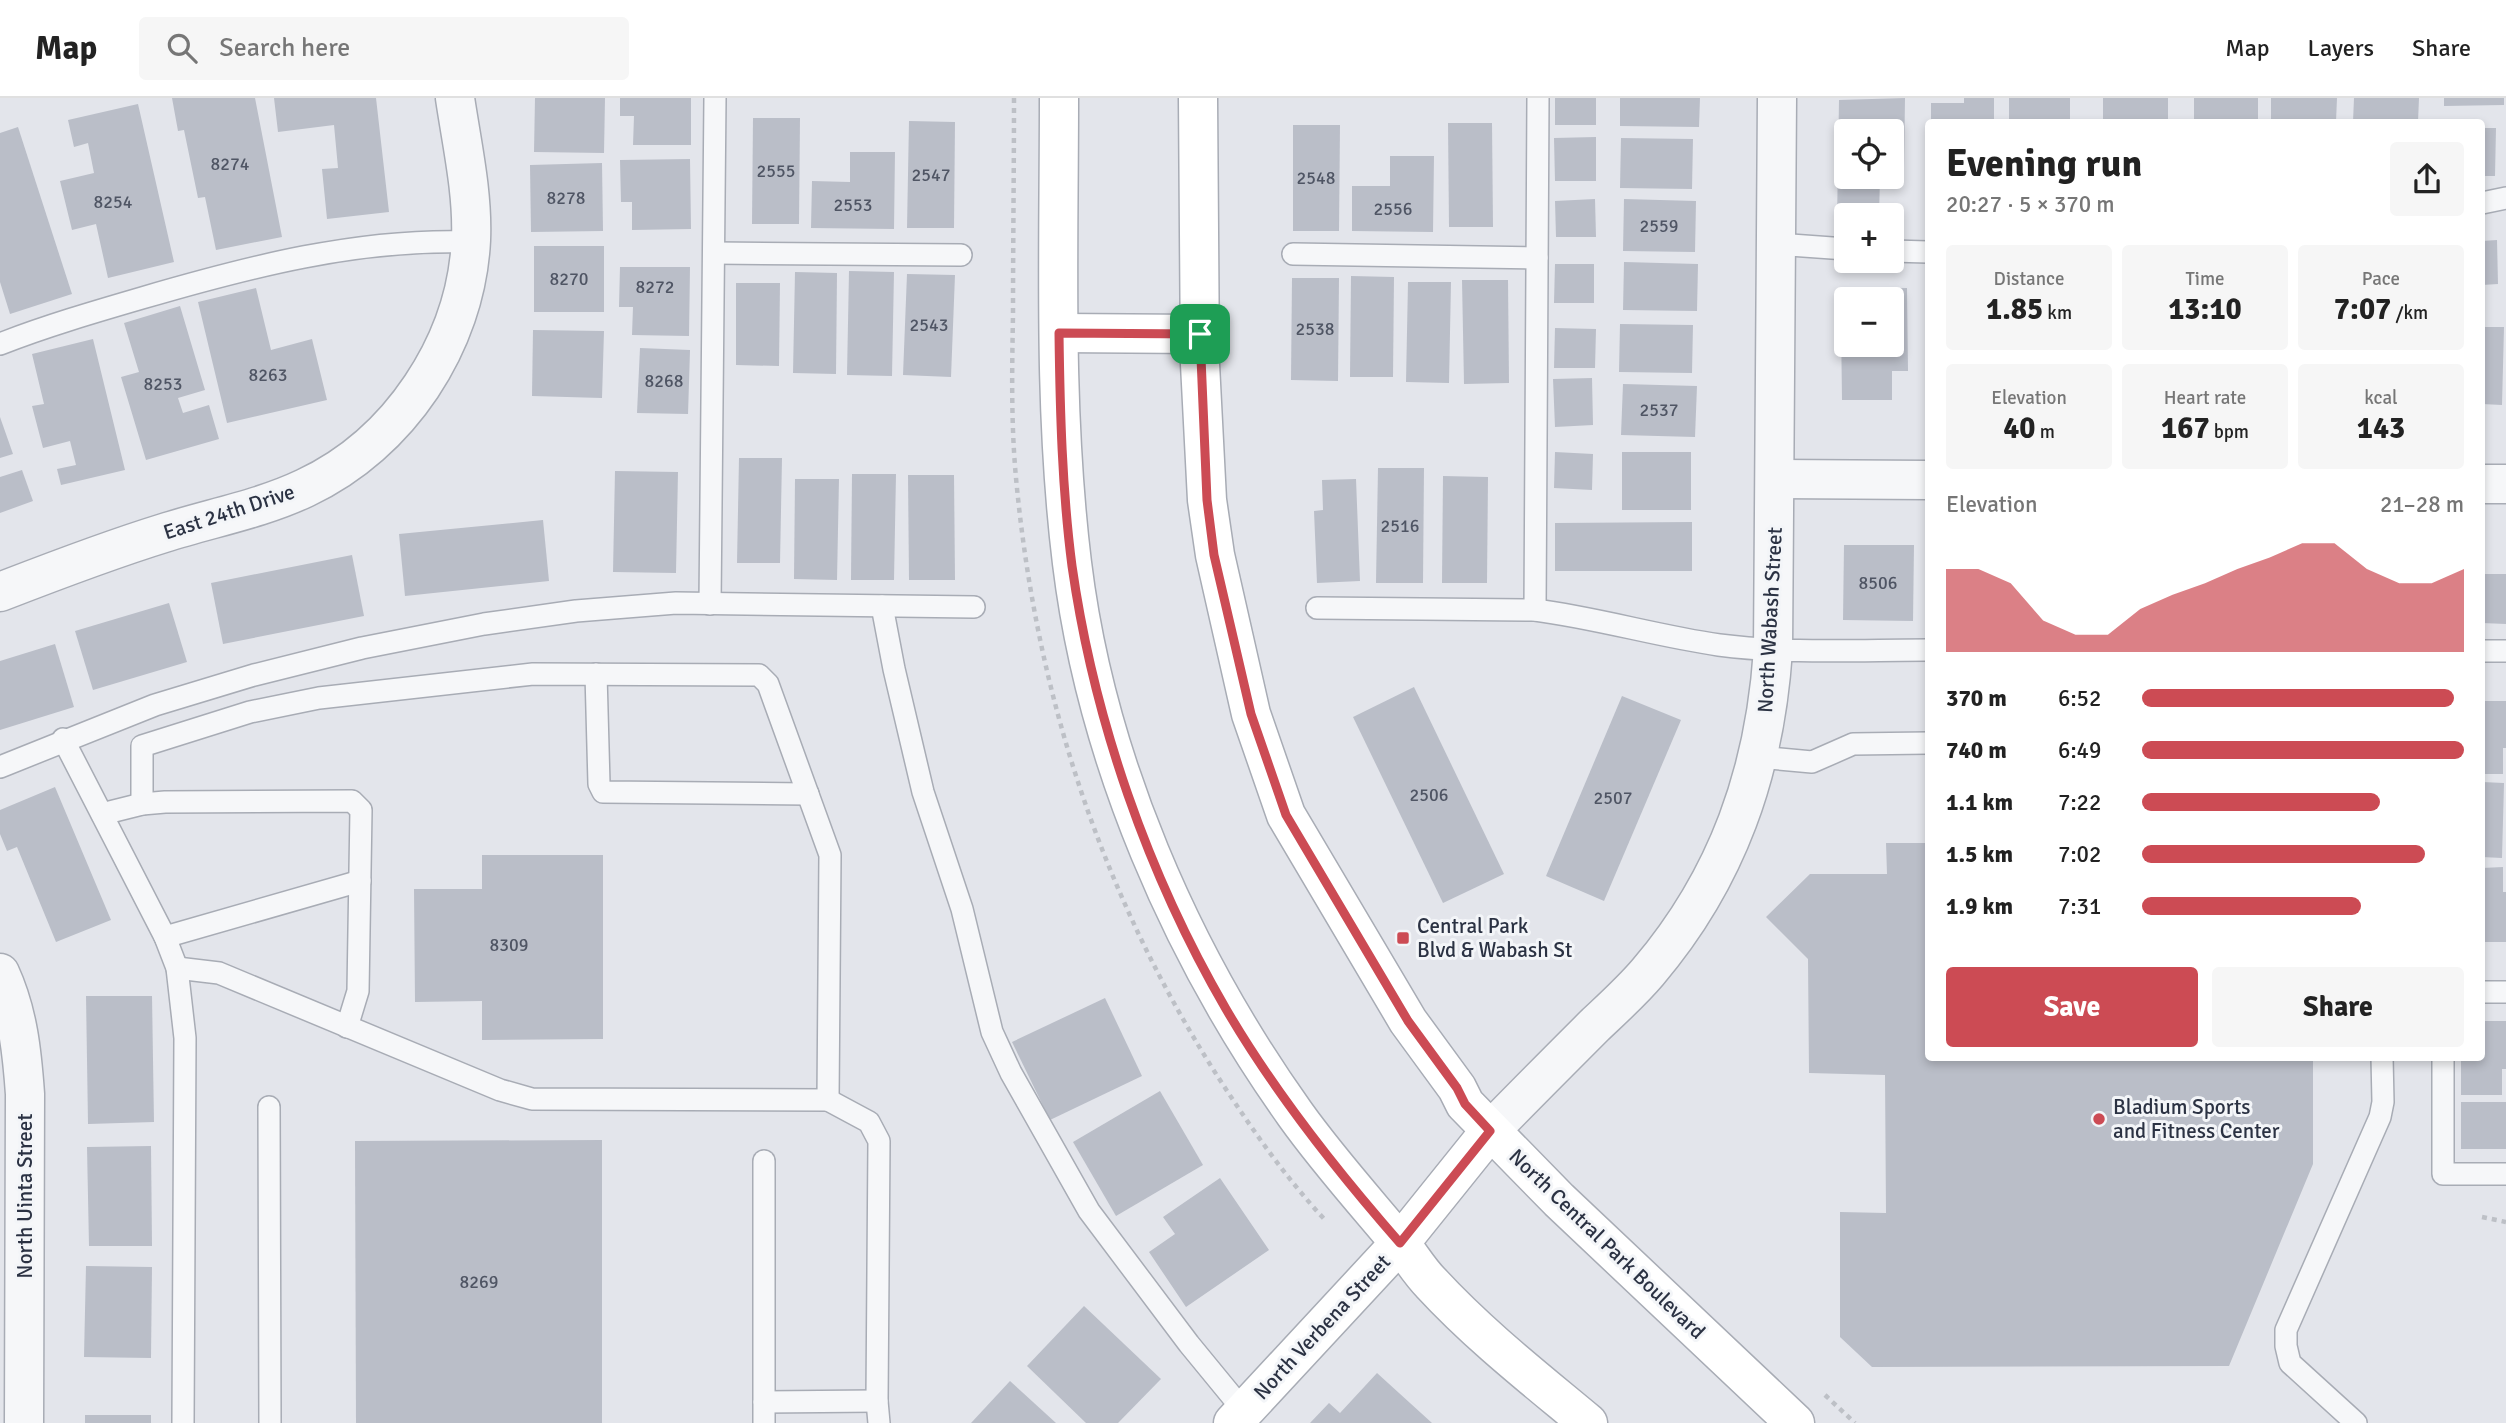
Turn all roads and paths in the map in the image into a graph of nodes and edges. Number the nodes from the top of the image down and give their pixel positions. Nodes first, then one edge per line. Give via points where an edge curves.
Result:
1 (455, 98) edge
2 (715, 98) edge
3 (1059, 98) edge
4 (1198, 98) edge
5 (1538, 98) edge
6 (1777, 98) edge
7 (2506, 198) edge
8 (2485, 202) edge
9 (471, 242) junction
10 (1776, 244) junction
11 (1834, 249) edge
12 (1904, 251) edge
13 (1925, 252) edge
14 (714, 253) junction
15 (961, 254) dead end
16 (1293, 254) dead end
17 (1537, 258) junction
18 (1059, 333) junction
19 (1200, 334) junction
20 (0, 344) edge
21 (1775, 479) junction
22 (1925, 480) edge
23 (2485, 484) edge
24 (2506, 484) edge
25 (0, 592) edge
26 (710, 604) junction
27 (882, 606) junction
28 (974, 607) dead end
29 (1317, 608) dead end
30 (1535, 610) junction
31 (1773, 650) junction
32 (1925, 650) edge
33 (2485, 651) edge
34 (2506, 651) edge
35 (596, 674) junction
36 (63, 740) junction
37 (1925, 744) edge
38 (1758, 757) junction
39 (0, 766) edge
40 (808, 794) junction
41 (142, 804) junction
42 (102, 814) junction
43 (360, 881) junction
44 (165, 937) junction
45 (177, 968) junction
46 (0, 974) edge
47 (2485, 992) edge
48 (2506, 992) edge
49 (347, 1027) junction
50 (2382, 1061) edge
51 (2444, 1061) edge
52 (828, 1100) junction
53 (269, 1107) dead end
54 (1490, 1131) junction
55 (764, 1161) dead end
56 (2506, 1174) edge
57 (2482, 1217) dead end
58 (2506, 1222) edge
59 (1400, 1243) junction
60 (12, 1280) edge
61 (877, 1401) junction
62 (764, 1412) edge
63 (1239, 1417) edge
64 (24, 1423) edge
65 (183, 1423) edge
66 (270, 1423) edge
67 (879, 1423) edge
68 (1588, 1423) edge
69 (1796, 1423) edge
70 (2356, 1423) edge

1 - 9 street, East 24th Drive
2 - 14 lane
3 - 18 main road
4 - 19 main road, North Central Park Boulevard
5 - 17 lane
6 - 10 street, North Wabash Street
7 - 8 lane
9 - 20 lane via 388,244 312,255 195,282
9 - 25 street, East 24th Drive via 454,323 441,355 404,411 357,456 284,497 115,549
10 - 11 lane
10 - 21 street, North Wabash Street
12 - 13 lane
14 - 15 lane
14 - 26 lane
16 - 17 lane
17 - 30 lane
18 - 19 main road
18 - 59 main road via 1072,566 1095,679 1129,797 1177,913 1228,1012 1295,1114
19 - 54 main road, North Central Park Boulevard via 1207,500 1214,555 1251,714 1286,815 1408,1021 1465,1104
21 - 22 street
21 - 31 street, North Wabash Street
23 - 24 street
26 - 27 lane
26 - 36 lane via 576,611 362,648 155,705
27 - 28 lane
27 - 63 lane via 923,792 962,909 992,1032 1089,1211
29 - 30 lane
30 - 31 lane via 1713,644
31 - 32 lane
31 - 38 street, North Wabash Street
33 - 34 lane
35 - 40 lane via 760,675 768,684
35 - 40 lane via 599,785 603,792
35 - 41 lane via 533,674 319,698 250,712 142,746
36 - 39 lane
36 - 42 lane
37 - 38 lane via 1853,744 1812,762
38 - 54 street, North Wabash Street via 1742,814 1723,856 1675,937 1647,973
40 - 52 lane via 830,855
41 - 42 lane
41 - 43 lane via 352,801 361,810
42 - 44 lane
43 - 44 lane
43 - 49 lane via 358,991
44 - 45 lane
45 - 49 lane via 219,973
45 - 65 lane via 185,1038
46 - 60 street, North Uinta Street via 22,1045 25,1094
47 - 48 lane
49 - 52 lane via 532,1099
50 - 70 lane via 2380,1116 2286,1330 2290,1363
51 - 56 lane via 2443,1174
52 - 61 lane via 870,1122 879,1141
53 - 66 lane
54 - 59 main road, North Verbena Street
54 - 69 main road, North Central Park Boulevard
55 - 62 lane
57 - 58 path
59 - 63 main road, North Verbena Street
59 - 68 main road via 1429,1281 1492,1344
60 - 64 street, North Uinta Street
61 - 62 lane
61 - 67 lane

